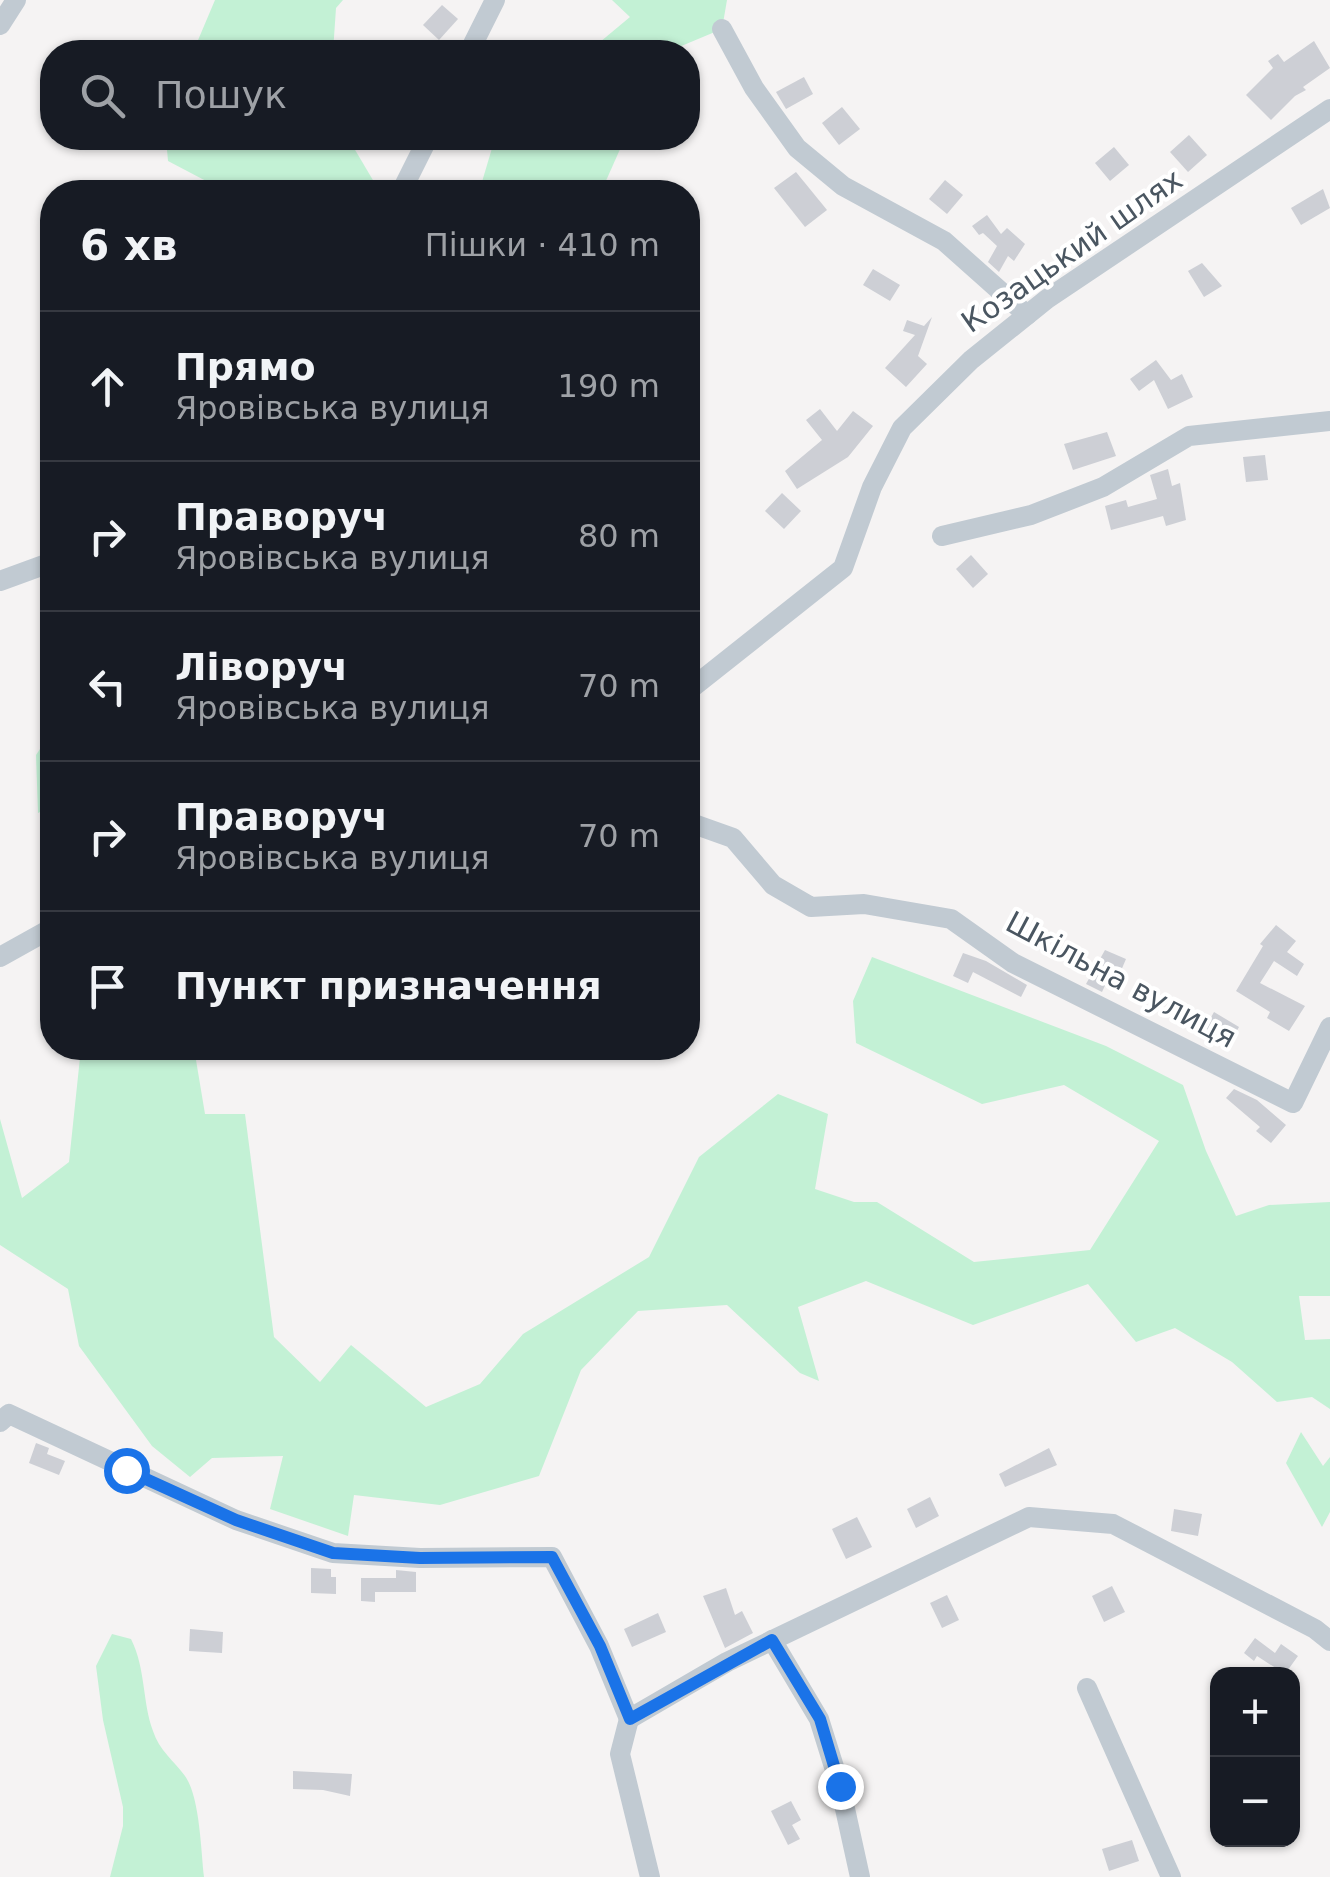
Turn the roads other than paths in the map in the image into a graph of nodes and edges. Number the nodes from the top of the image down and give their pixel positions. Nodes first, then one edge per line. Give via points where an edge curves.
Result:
1 (16, 0) edge
2 (496, 0) edge
3 (0, 25) edge
4 (722, 29) dead end
5 (476, 40) edge
6 (1330, 109) edge
7 (422, 150) edge
8 (407, 180) edge
9 (1027, 315) junction
10 (1330, 421) edge
11 (942, 536) dead end
12 (40, 566) edge
13 (0, 581) edge
14 (700, 681) edge
15 (700, 826) edge
16 (40, 935) edge
17 (0, 957) edge
18 (1330, 1027) edge
19 (3, 1415) edge
20 (772, 1640) junction
21 (1330, 1641) edge
22 (1087, 1688) dead end
23 (630, 1719) junction
24 (650, 1877) edge
25 (860, 1877) edge
26 (1171, 1877) edge

1 - 3 street
2 - 5 street
4 - 9 street via 796,148 843,186 944,241
6 - 9 street, Козацький шлях
7 - 8 street
9 - 14 street, Козацький шлях via 902,428 842,568
10 - 11 street via 1189,436 1103,487 1030,515
12 - 13 street
15 - 18 street, Шкільна вулиця via 733,838 773,885 811,907 864,904 951,920 1013,963 1293,1103
16 - 17 street
19 - 23 street via 236,1520 333,1553 552,1557
20 - 21 street via 1028,1516 1113,1524
20 - 23 street
20 - 25 street via 820,1719
22 - 26 street
23 - 24 street via 620,1754

